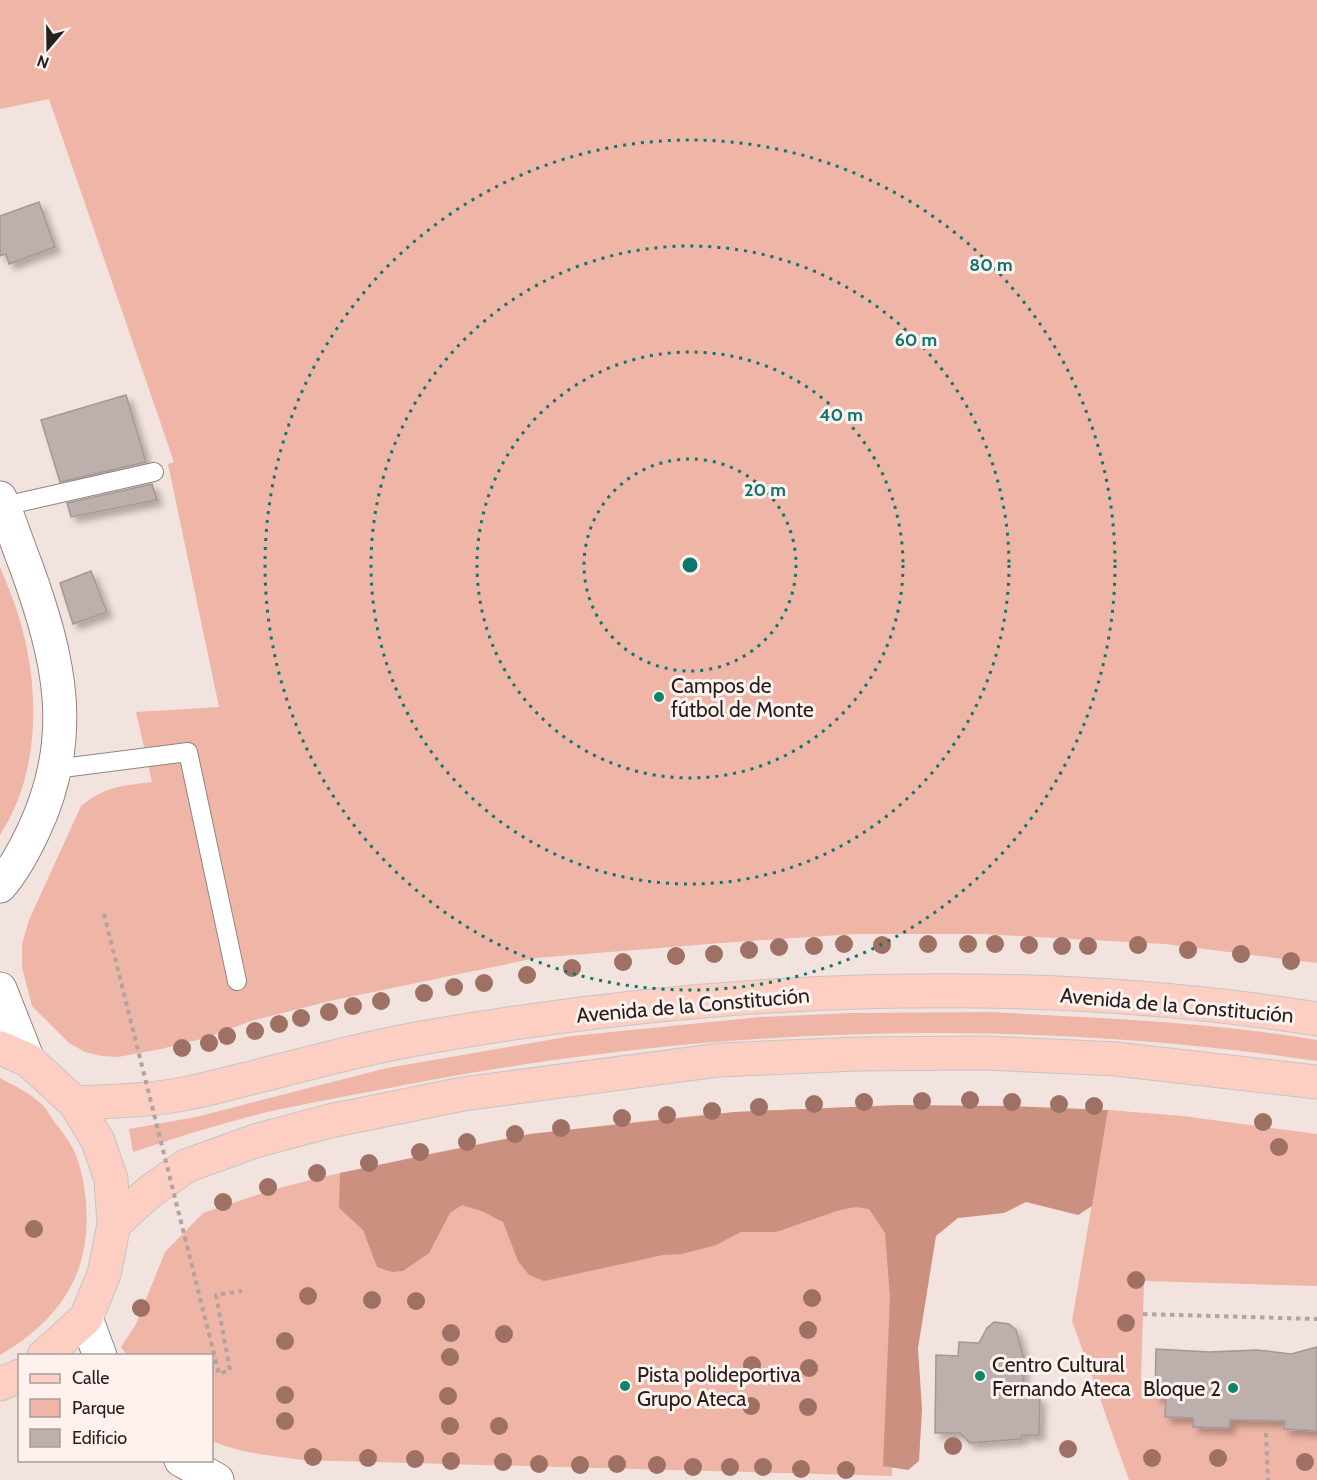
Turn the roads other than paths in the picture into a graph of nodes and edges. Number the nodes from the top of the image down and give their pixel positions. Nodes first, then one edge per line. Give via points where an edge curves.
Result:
1 (154, 472) dead end
2 (2, 502) edge
3 (55, 769) junction
4 (4, 882) edge
5 (0, 910) edge
6 (237, 981) dead end
7 (0, 988) edge
8 (1317, 1019) edge
9 (14, 1054) edge
10 (1317, 1082) edge
11 (75, 1103) junction
12 (114, 1224) junction
13 (86, 1318) junction
14 (46, 1354) edge
15 (99, 1354) edge
16 (183, 1462) edge
17 (217, 1480) edge

1 - 2 lane
2 - 3 street via 55,664 59,688
3 - 4 street via 40,817
3 - 6 lane via 188,752
4 - 5 street
7 - 9 street
8 - 11 main road, Avenida de la Constitución via 1120,996 987,991 857,992 729,999 432,1036 187,1094
9 - 11 main road
10 - 12 main road via 1116,1059 986,1053 719,1060 463,1094 279,1134 186,1166
11 - 12 main road via 98,1141 111,1179
12 - 13 main road via 104,1274
13 - 14 main road
13 - 15 street
16 - 17 street

